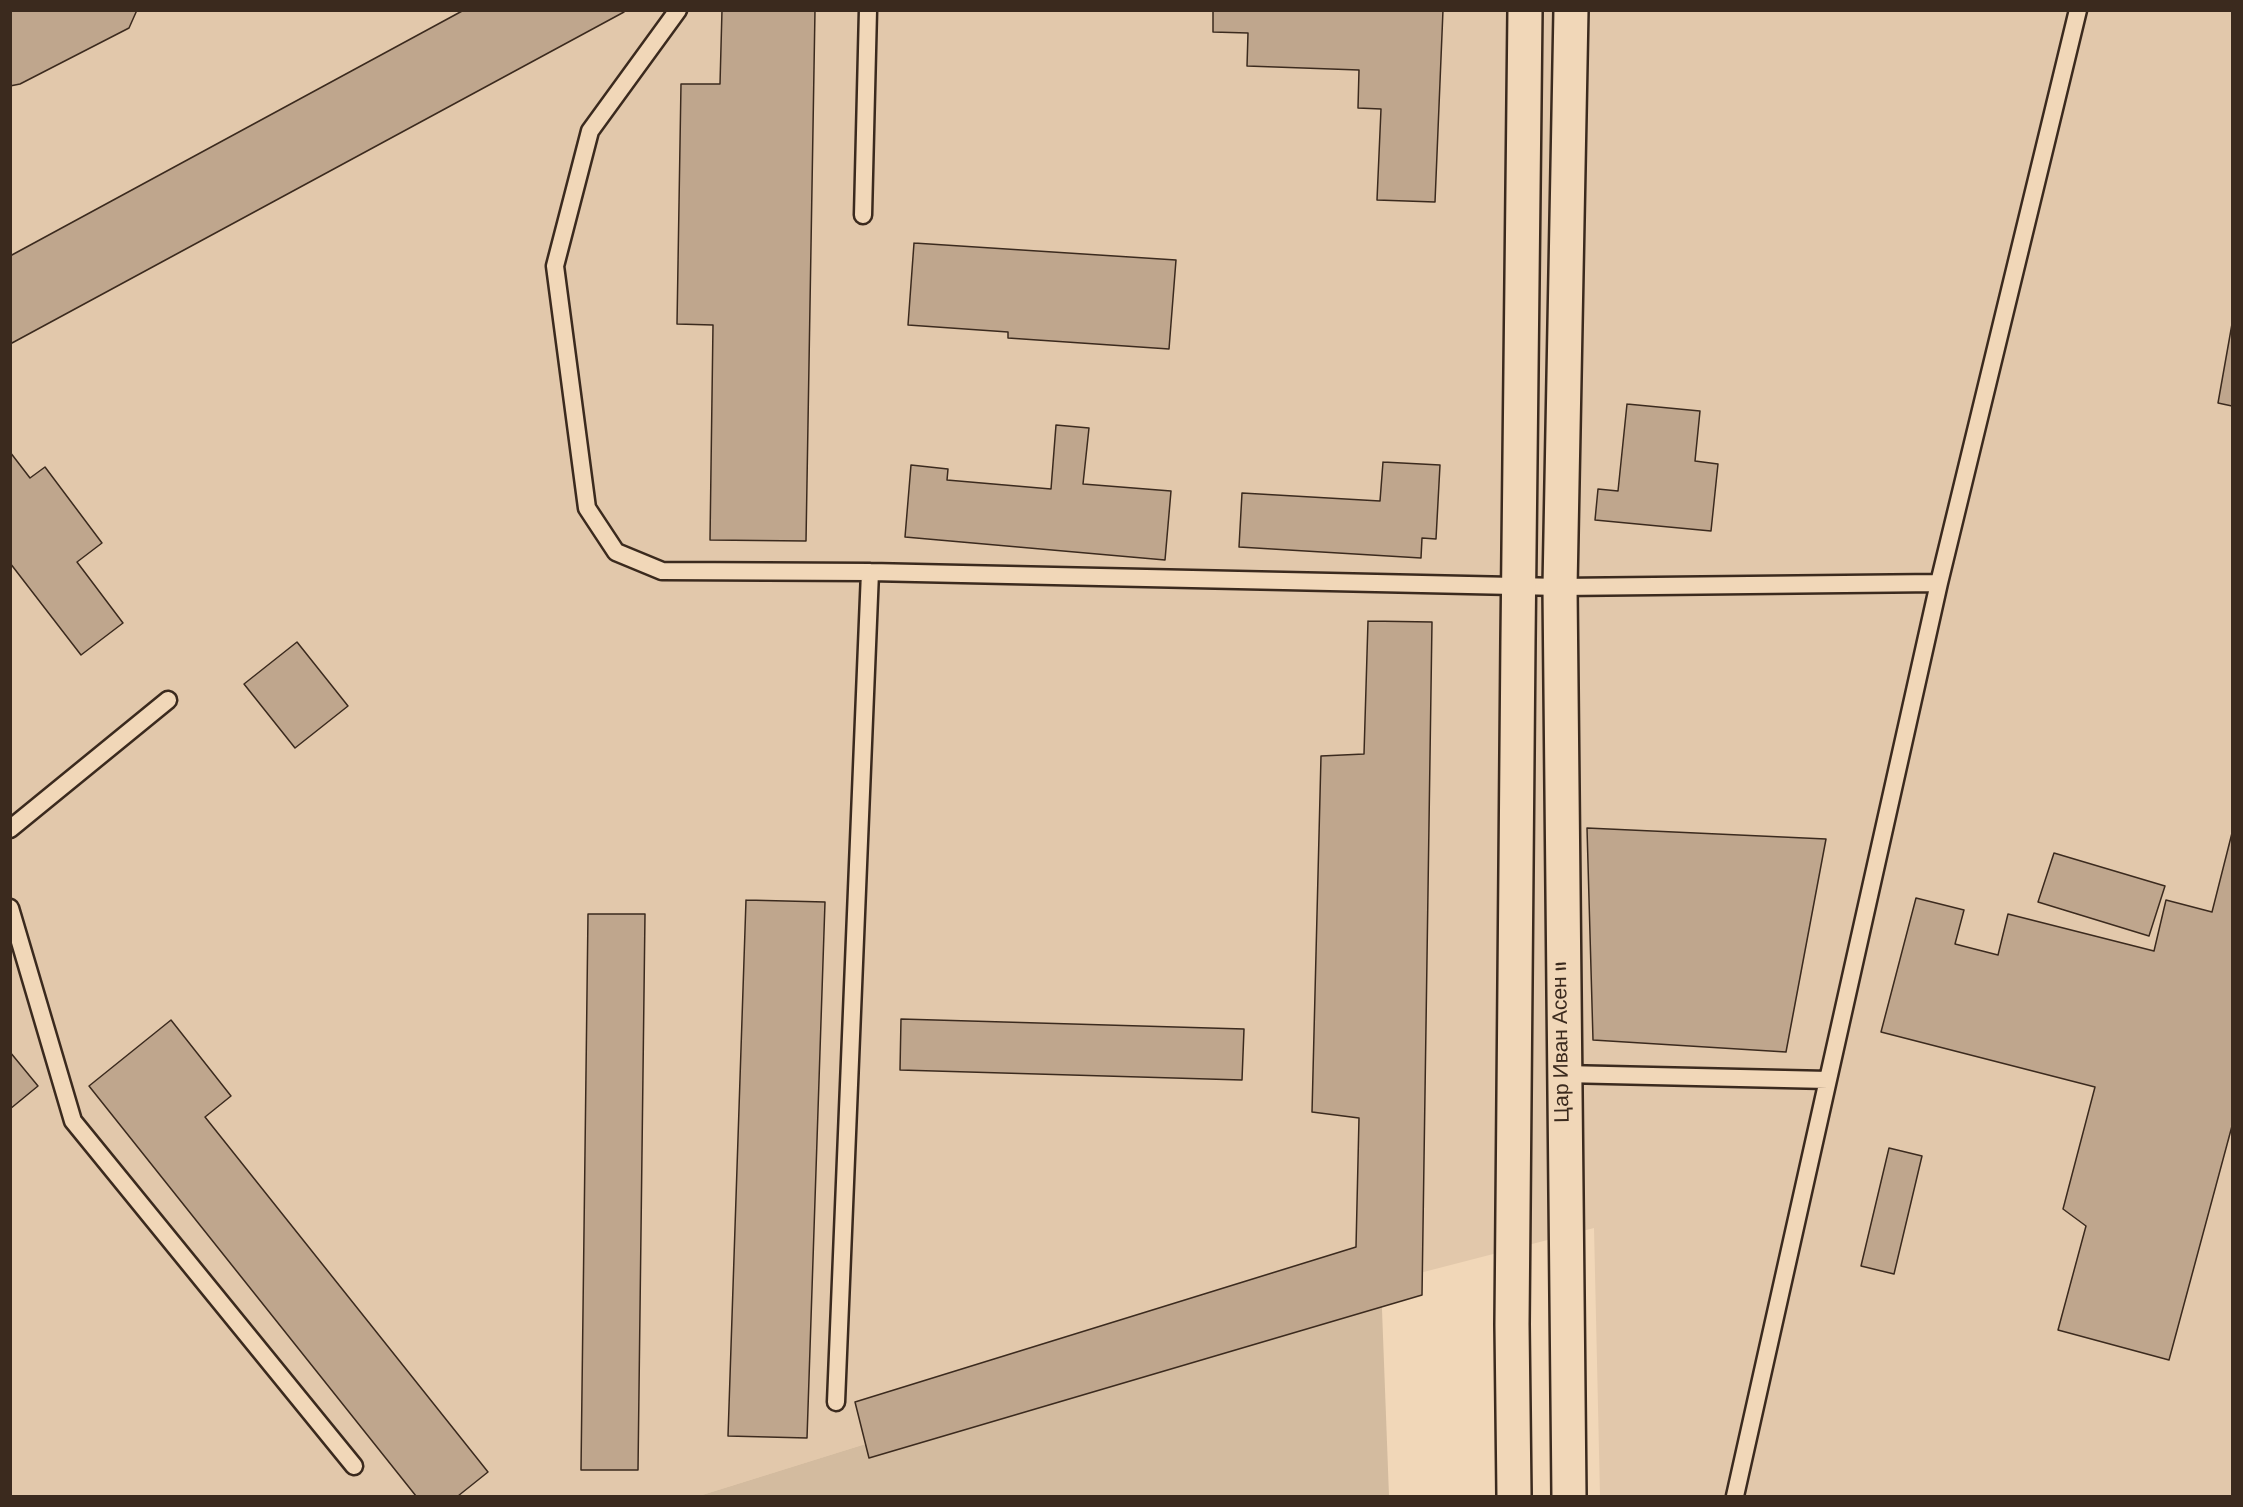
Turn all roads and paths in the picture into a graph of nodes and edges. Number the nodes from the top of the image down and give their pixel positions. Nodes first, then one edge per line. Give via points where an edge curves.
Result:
1 (678, 10) edge
2 (868, 10) edge
3 (1525, 10) edge
4 (1571, 10) edge
5 (2078, 10) edge
6 (863, 215) dead end
7 (870, 572) junction
8 (1939, 583) junction
9 (1518, 586) junction
10 (1560, 588) junction
11 (168, 700) dead end
12 (10, 829) edge
13 (10, 908) edge
14 (1564, 1074) junction
15 (1828, 1080) junction
16 (836, 1402) dead end
17 (354, 1466) dead end
18 (1514, 1497) edge
19 (1569, 1497) edge
20 (1735, 1497) edge

1 - 7 lane via 590,131 555,266 586,508 616,552 662,572
2 - 6 lane
3 - 9 street
4 - 10 street, Цар Иван Асен II
5 - 8 lane
7 - 9 lane
7 - 16 lane
8 - 10 lane
8 - 15 lane
9 - 10 lane
9 - 18 street
10 - 14 street, Цар Иван Асен II
11 - 12 lane
13 - 17 lane via 73,1121
14 - 15 lane
14 - 19 street, Цар Иван Асен II
15 - 20 lane

